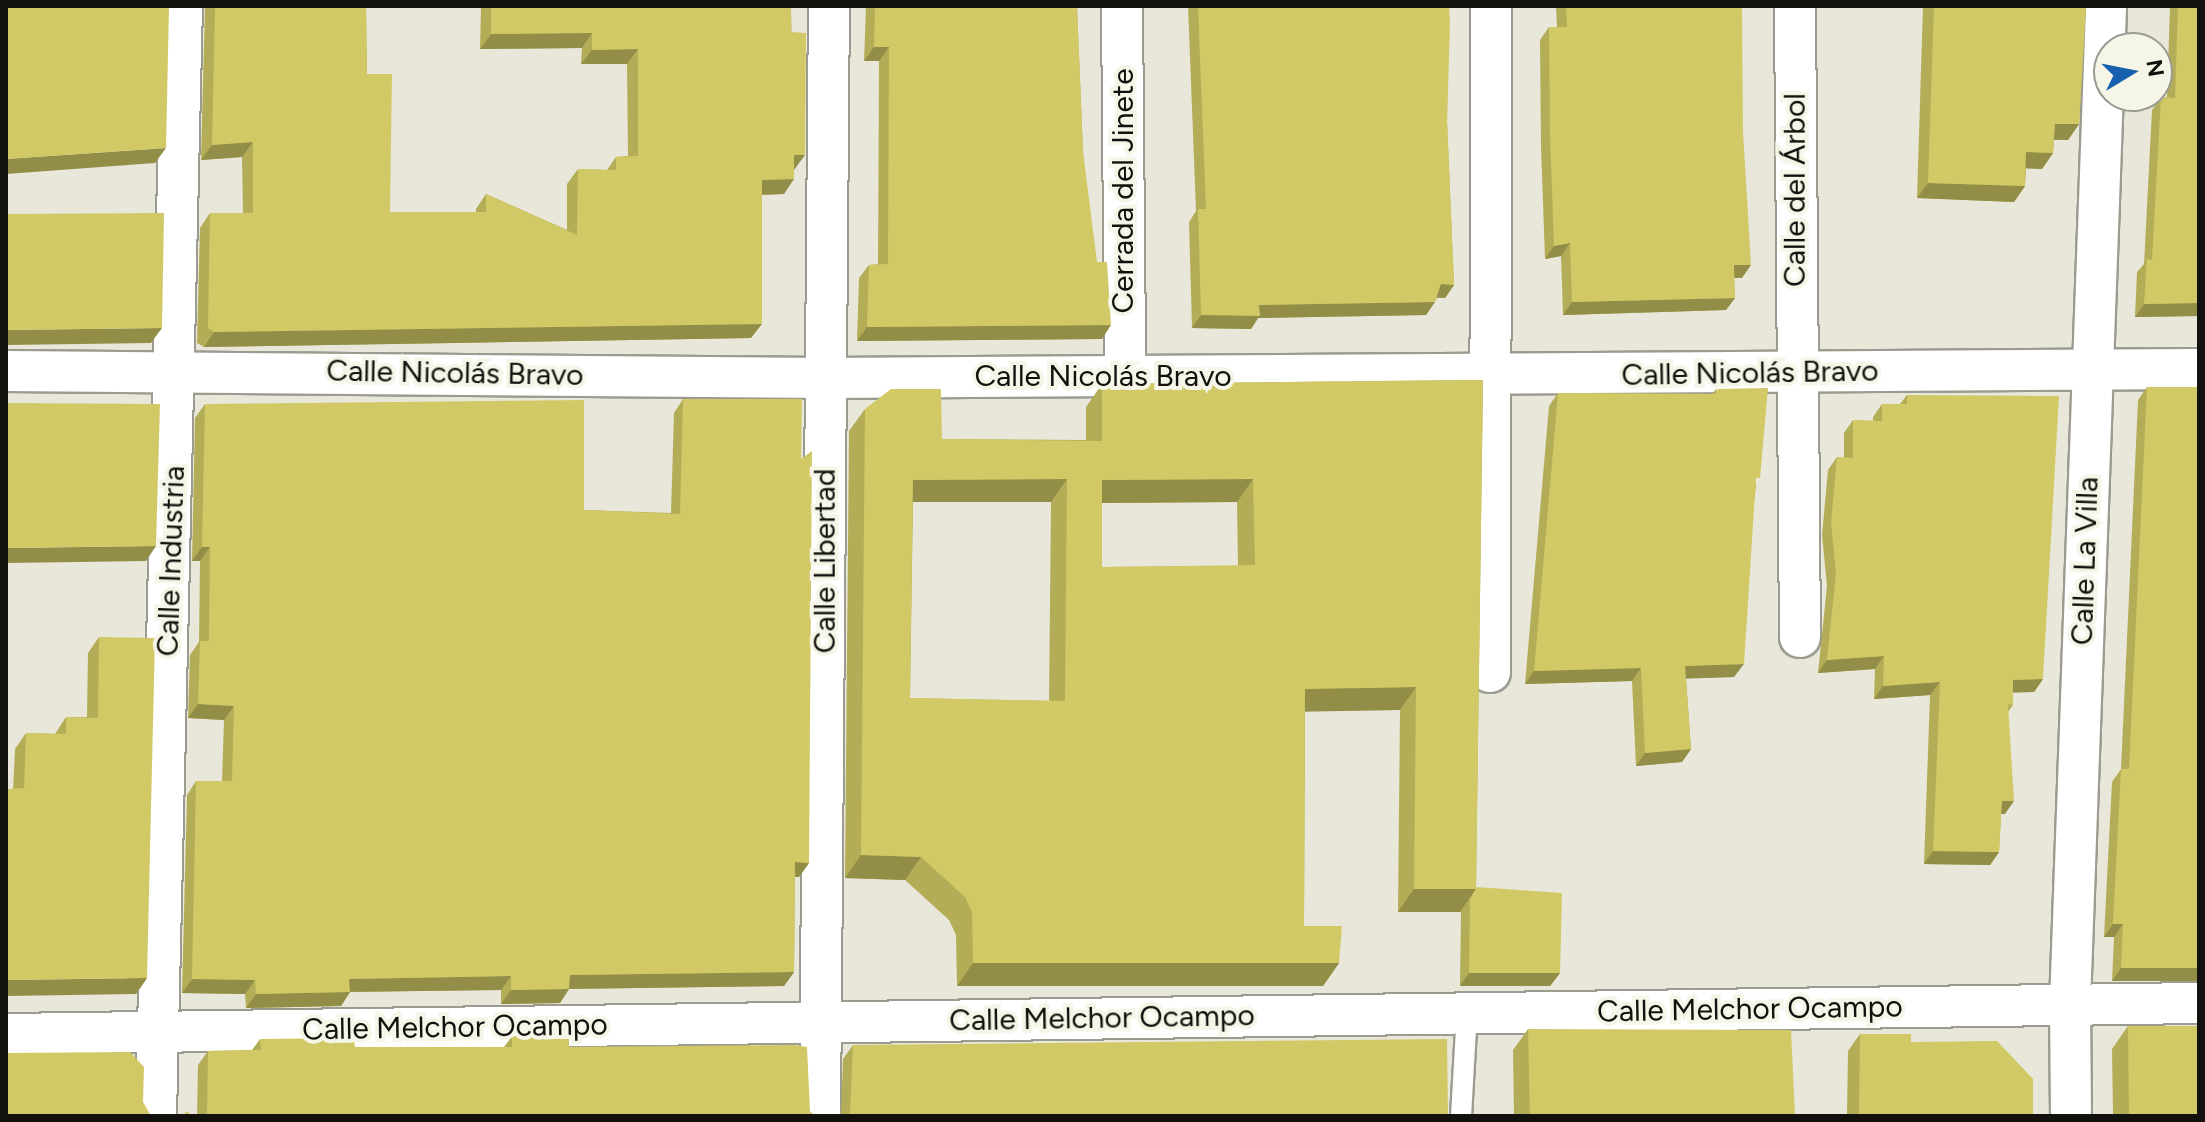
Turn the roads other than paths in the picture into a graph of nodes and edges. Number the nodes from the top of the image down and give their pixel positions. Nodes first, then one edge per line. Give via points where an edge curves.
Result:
1 (182, 6) edge
2 (829, 6) edge
3 (1122, 6) edge
4 (1491, 6) edge
5 (1795, 6) edge
6 (2106, 6) edge
7 (2092, 368) junction
8 (2199, 369) edge
9 (176, 370) junction
10 (6, 371) edge
11 (1794, 374) junction
12 (1491, 375) junction
13 (1125, 376) junction
14 (826, 378) junction
15 (1800, 637) dead end
16 (1490, 672) dead end
17 (2199, 1003) edge
18 (2070, 1004) junction
19 (1467, 1013) junction
20 (821, 1021) junction
21 (158, 1032) junction
22 (6, 1034) edge
23 (156, 1116) edge
24 (820, 1116) edge
25 (1461, 1116) edge
26 (2071, 1116) edge

1 - 9 street, Calle Industria
2 - 14 street, Calle Libertad
3 - 13 street, Cerrada del Jinete
4 - 12 street
5 - 11 street, Calle del Árbol
6 - 7 street, Calle La Villa
7 - 8 street, Calle Nicolás Bravo
7 - 11 street, Calle Nicolás Bravo
7 - 18 street, Calle La Villa
9 - 10 street, Calle Nicolás Bravo
9 - 14 street, Calle Nicolás Bravo
9 - 21 street, Calle Industria
11 - 12 street, Calle Nicolás Bravo
11 - 15 street, Calle del Árbol
12 - 13 street, Calle Nicolás Bravo
12 - 16 street
13 - 14 street, Calle Nicolás Bravo
14 - 20 street, Calle Libertad
17 - 18 street, Calle Melchor Ocampo
18 - 19 street, Calle Melchor Ocampo
18 - 26 street, Calle La Villa
19 - 20 street, Calle Melchor Ocampo
19 - 25 lane
20 - 21 street, Calle Melchor Ocampo
20 - 24 street, Calle Libertad
21 - 22 street, Calle Melchor Ocampo
21 - 23 street, Calle Industria

